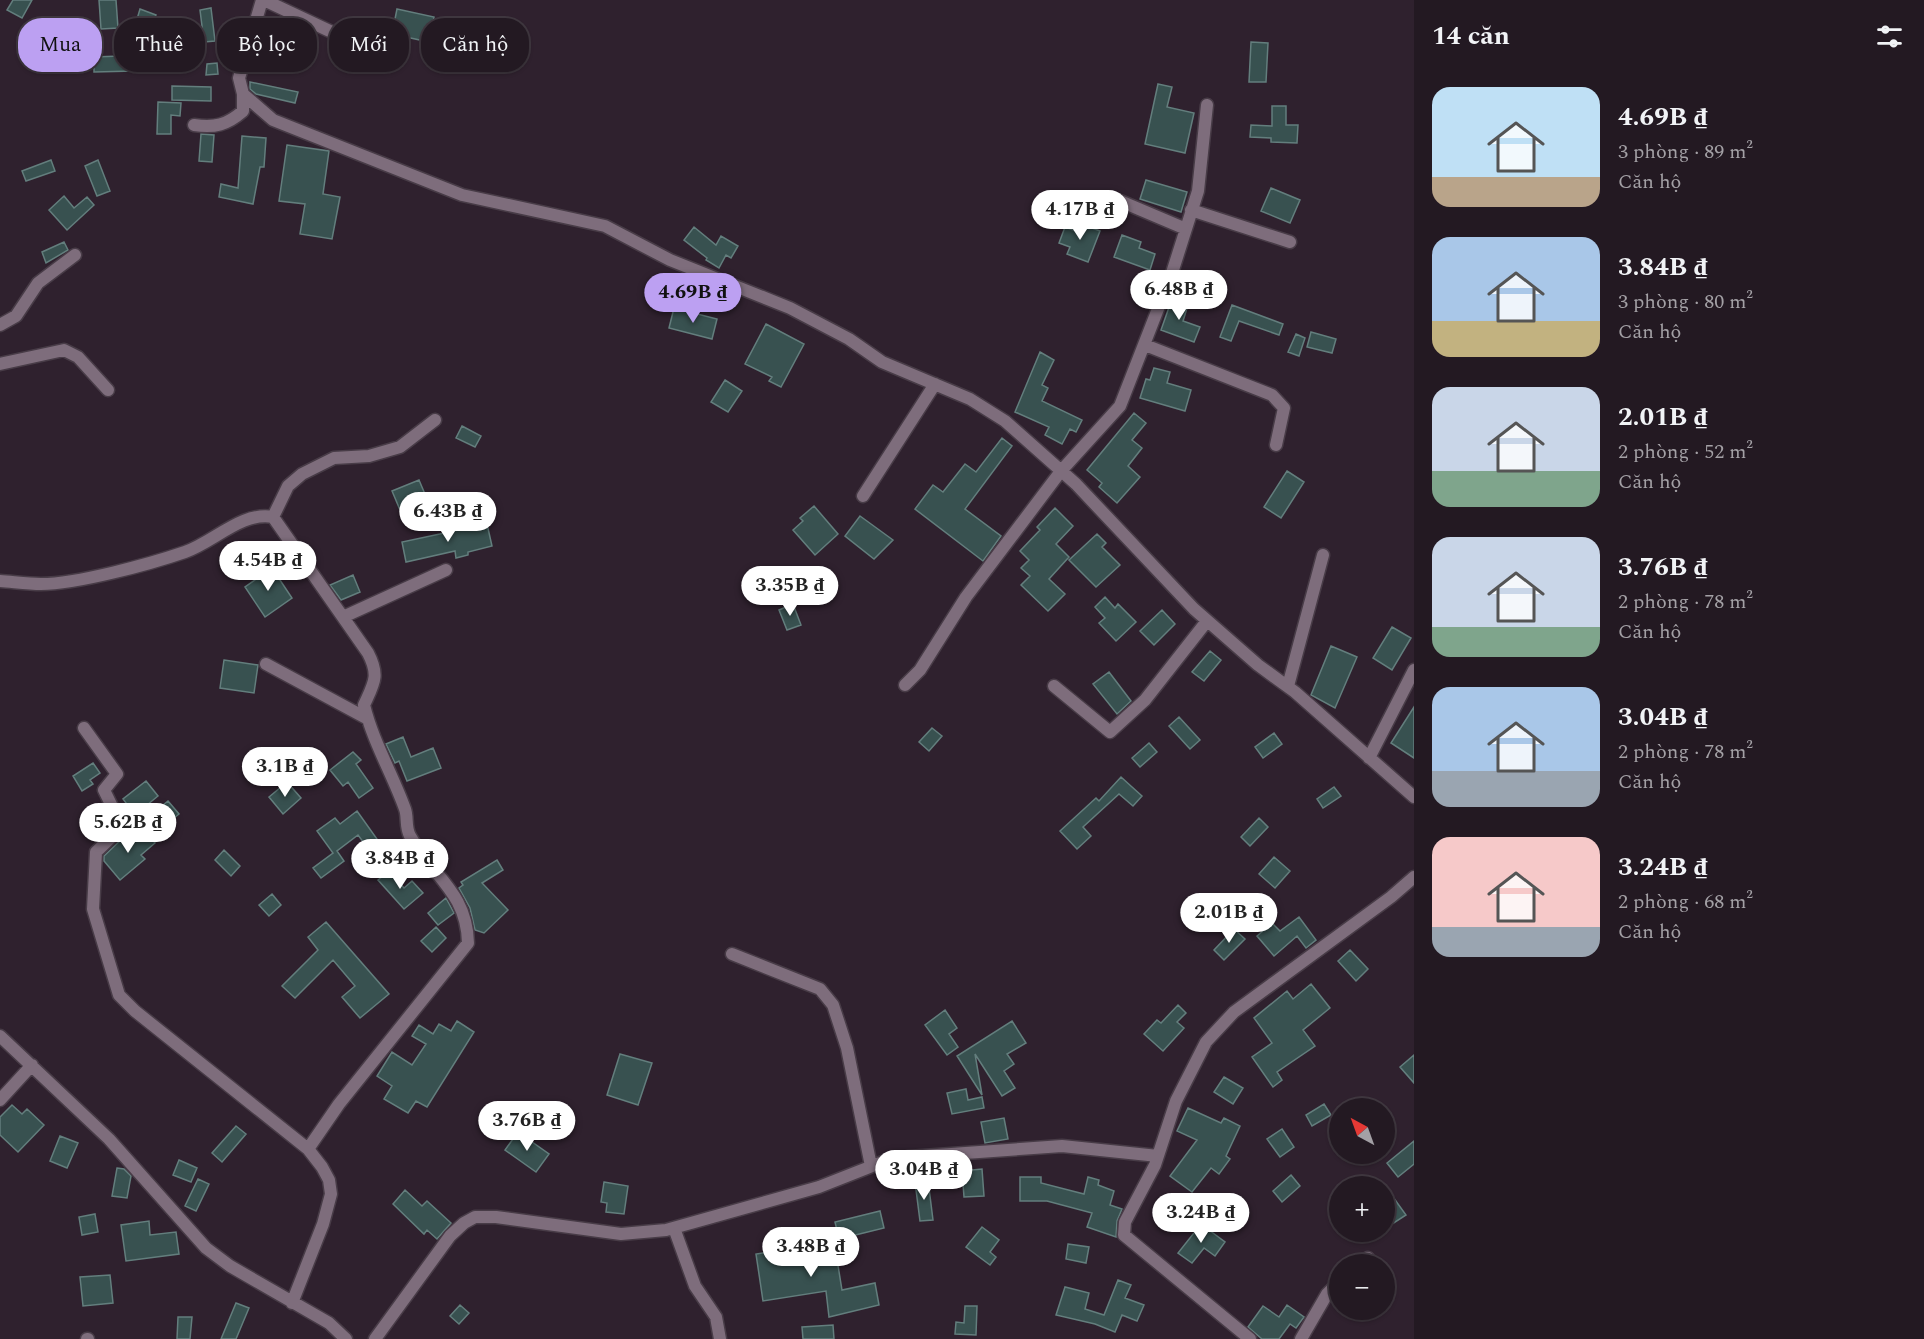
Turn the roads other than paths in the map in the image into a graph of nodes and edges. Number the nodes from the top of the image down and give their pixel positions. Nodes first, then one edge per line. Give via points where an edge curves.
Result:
1 (263, 0) edge
2 (329, 31) edge
3 (243, 94) junction
4 (1207, 105) dead end
5 (194, 125) dead end
6 (1120, 201) dead end
7 (1191, 210) junction
8 (1186, 229) junction
9 (1290, 242) dead end
10 (75, 255) dead end
11 (0, 325) edge
12 (1145, 345) junction
13 (0, 364) edge
14 (935, 384) junction
15 (108, 390) dead end
16 (435, 420) dead end
17 (1276, 445) dead end
18 (1061, 471) junction
19 (863, 496) dead end
20 (273, 517) junction
21 (1323, 555) dead end
22 (446, 570) dead end
23 (0, 580) edge
24 (343, 617) junction
25 (1208, 621) junction
26 (266, 664) dead end
27 (1414, 670) edge
28 (905, 686) dead end
29 (1054, 686) dead end
30 (1288, 686) junction
31 (368, 719) junction
32 (84, 728) dead end
33 (1369, 758) junction
34 (1414, 797) edge
35 (1414, 877) edge
36 (732, 954) dead end
37 (0, 1036) edge
38 (32, 1065) junction
39 (0, 1100) edge
40 (308, 1149) junction
41 (1158, 1156) junction
42 (871, 1166) junction
43 (674, 1228) junction
44 (1329, 1293) edge
45 (292, 1303) junction
46 (346, 1339) edge
47 (375, 1339) edge
48 (720, 1339) edge
49 (1250, 1339) edge
50 (1301, 1339) edge

1 - 2 street
1 - 3 street via 239,78
3 - 5 street via 243,111 231,122 211,128
3 - 14 street via 273,120 462,195 605,226 670,260 790,308 849,339 882,362
4 - 7 street via 1198,191
6 - 8 street
7 - 8 street
7 - 9 street
8 - 12 street
10 - 11 street via 38,283 16,316
12 - 17 street via 1272,394 1284,408
12 - 18 street via 1120,406
13 - 15 street via 64,350 78,357
14 - 18 street via 970,399 1005,421
14 - 19 street
16 - 20 street via 400,447 369,456 334,458 302,474 288,486
18 - 25 street
18 - 28 street
20 - 23 street via 247,519 186,552 93,576 43,584
20 - 24 street
21 - 30 street
22 - 24 street
24 - 31 street via 375,666 376,680 364,705
25 - 29 street via 1145,700 1114,730 1107,731
25 - 30 street
26 - 31 street
27 - 33 street
30 - 33 street
31 - 40 street via 406,811 410,836 455,895 468,930 468,944 339,1104
32 - 40 street via 117,774 104,789 122,827 96,852 93,909 119,995
33 - 34 street
35 - 41 street via 1234,1012 1206,1042 1176,1101
36 - 42 street via 820,989 833,1005 847,1048
37 - 38 street
38 - 39 street
38 - 45 street via 109,1138 206,1248
40 - 45 street via 326,1174 331,1194
41 - 42 street via 1062,1146 909,1157
41 - 49 street via 1125,1222 1124,1235
42 - 43 street via 819,1187
43 - 47 street via 621,1234 475,1217 450,1236
43 - 48 street via 695,1286 716,1317
44 - 50 street
45 - 46 street via 329,1323

